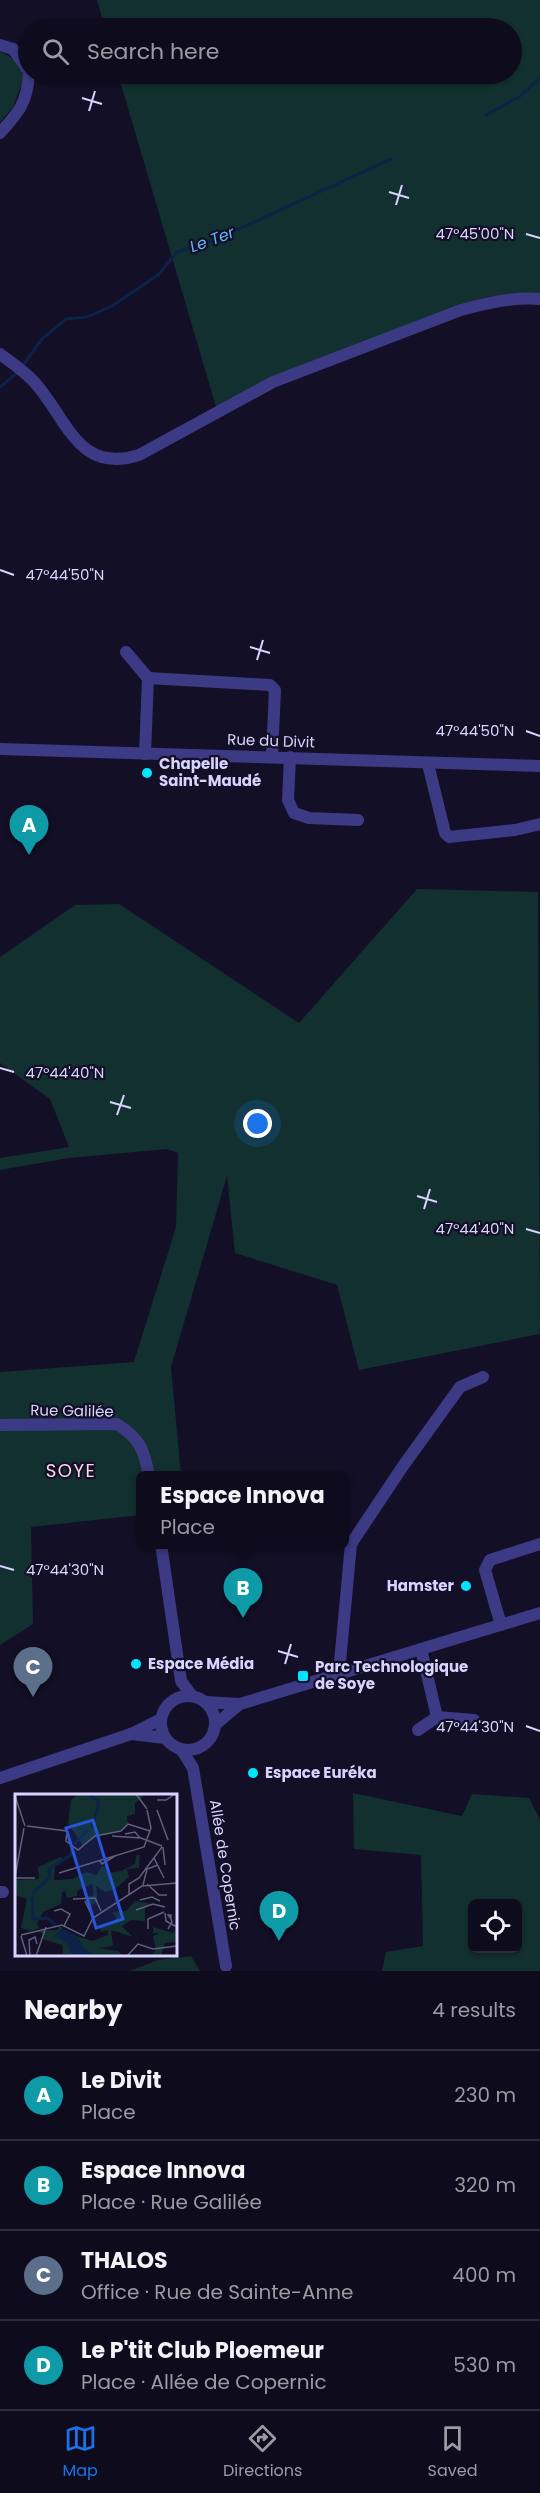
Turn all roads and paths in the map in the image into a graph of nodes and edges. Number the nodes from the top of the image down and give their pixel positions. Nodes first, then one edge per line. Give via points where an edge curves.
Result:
1 (0, 45) edge
2 (18, 56) edge
3 (28, 84) edge
4 (0, 133) edge
5 (540, 299) edge
6 (0, 354) edge
7 (126, 652) dead end
8 (148, 678) junction
9 (0, 749) edge
10 (145, 754) junction
11 (272, 756) junction
12 (290, 756) junction
13 (428, 764) junction
14 (540, 766) edge
15 (358, 820) dead end
16 (540, 824) edge
17 (483, 1377) dead end
18 (0, 1425) edge
19 (148, 1471) edge
20 (540, 1544) edge
21 (162, 1549) edge
22 (540, 1613) edge
23 (501, 1625) junction
24 (422, 1649) junction
25 (339, 1673) junction
26 (181, 1681) junction
27 (192, 1696) junction
28 (174, 1700) junction
29 (205, 1702) junction
30 (240, 1704) junction
31 (437, 1717) junction
32 (161, 1719) junction
33 (474, 1720) dead end
34 (216, 1724) junction
35 (417, 1730) dead end
36 (131, 1734) junction
37 (165, 1738) junction
38 (200, 1748) junction
39 (181, 1749) junction
40 (193, 1768) junction
41 (0, 1778) edge
42 (226, 1966) dead end

1 - 2 street via 13,49
3 - 4 street via 23,103
5 - 6 street via 492,302 428,322 273,382 122,461 104,460 89,453 35,382
7 - 8 street
8 - 10 street
8 - 11 street via 270,685 275,690
9 - 10 street, Rue du Divit
10 - 11 street, Rue du Divit
11 - 12 street, Rue du Divit
12 - 13 street, Rue du Divit
12 - 15 street via 288,800 294,813 309,818
13 - 14 street, Rue du Divit
13 - 16 street via 449,837
17 - 25 street via 460,1387 351,1544
18 - 19 street, Rue Galilée via 117,1424 144,1449
20 - 23 street via 490,1560 485,1570
21 - 26 street
22 - 23 street
23 - 24 street
24 - 25 street
24 - 31 street
25 - 30 street
26 - 27 street
26 - 28 street
27 - 28 street
27 - 29 street
28 - 32 street
29 - 30 street
29 - 34 street
30 - 34 street
31 - 33 street
31 - 35 street
32 - 36 street
32 - 37 street
34 - 38 street via 211,1737
36 - 37 street
36 - 41 street
37 - 39 street
38 - 39 street
38 - 40 street, Allée de Copernic
39 - 40 street, Allée de Copernic
40 - 42 street, Allée de Copernic

